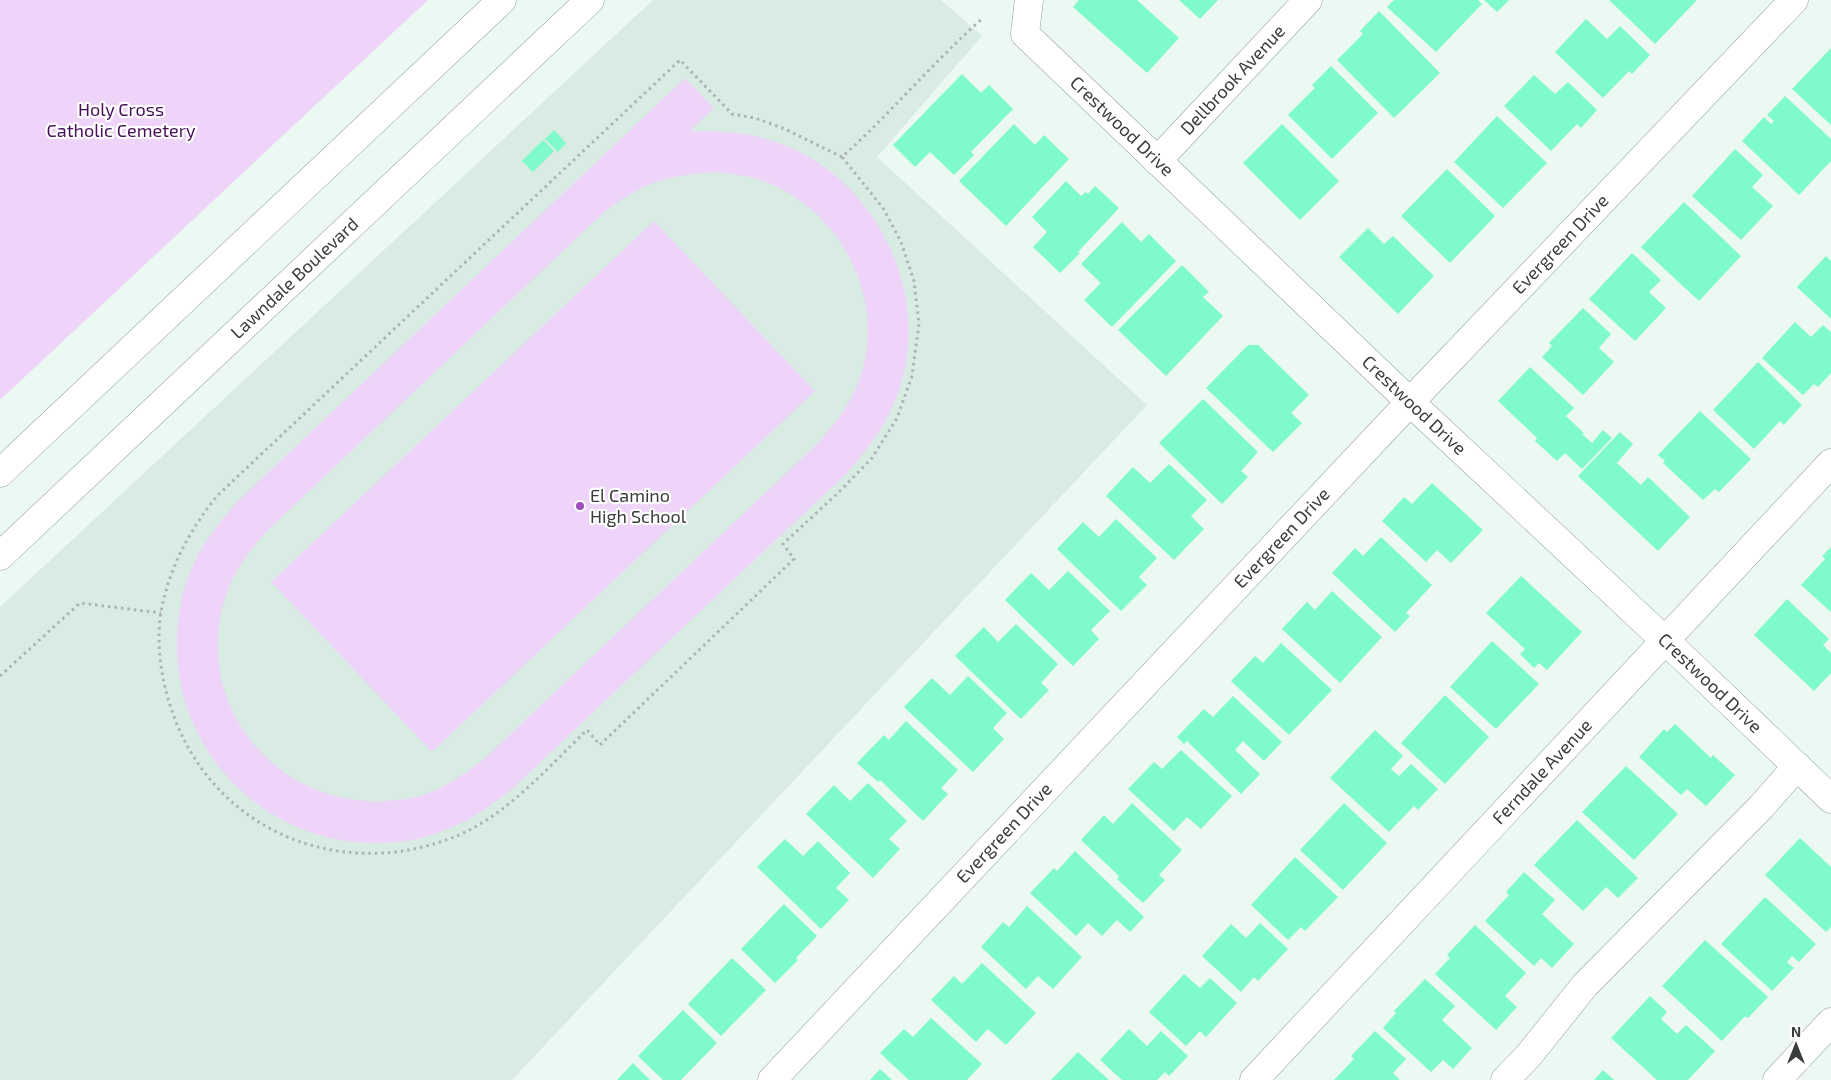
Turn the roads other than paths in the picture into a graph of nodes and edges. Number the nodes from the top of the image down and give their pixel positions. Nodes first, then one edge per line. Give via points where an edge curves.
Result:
1 (502, 0) edge
2 (590, 0) edge
3 (1029, 0) edge
4 (1308, 0) edge
5 (1794, 0) edge
6 (1157, 160) junction
7 (1410, 402) junction
8 (1831, 463) edge
9 (0, 473) edge
10 (0, 556) edge
11 (1664, 640) junction
12 (1797, 766) junction
13 (1831, 798) edge
14 (1831, 1022) edge
15 (772, 1080) edge
16 (1254, 1080) edge
17 (1505, 1080) edge
18 (1777, 1080) edge

1 - 9 street
2 - 10 street, Lawndale Boulevard
3 - 6 street, Crestwood Drive via 1025,34
4 - 6 street, Dellbrook Avenue
5 - 7 street, Evergreen Drive
6 - 7 street, Crestwood Drive
7 - 11 street, Crestwood Drive
7 - 15 street, Evergreen Drive
8 - 11 street, Ferndale Avenue
11 - 12 street, Crestwood Drive
11 - 16 street, Ferndale Avenue
12 - 13 street, Crestwood Drive
12 - 17 street via 1761,807 1585,985
14 - 18 street

